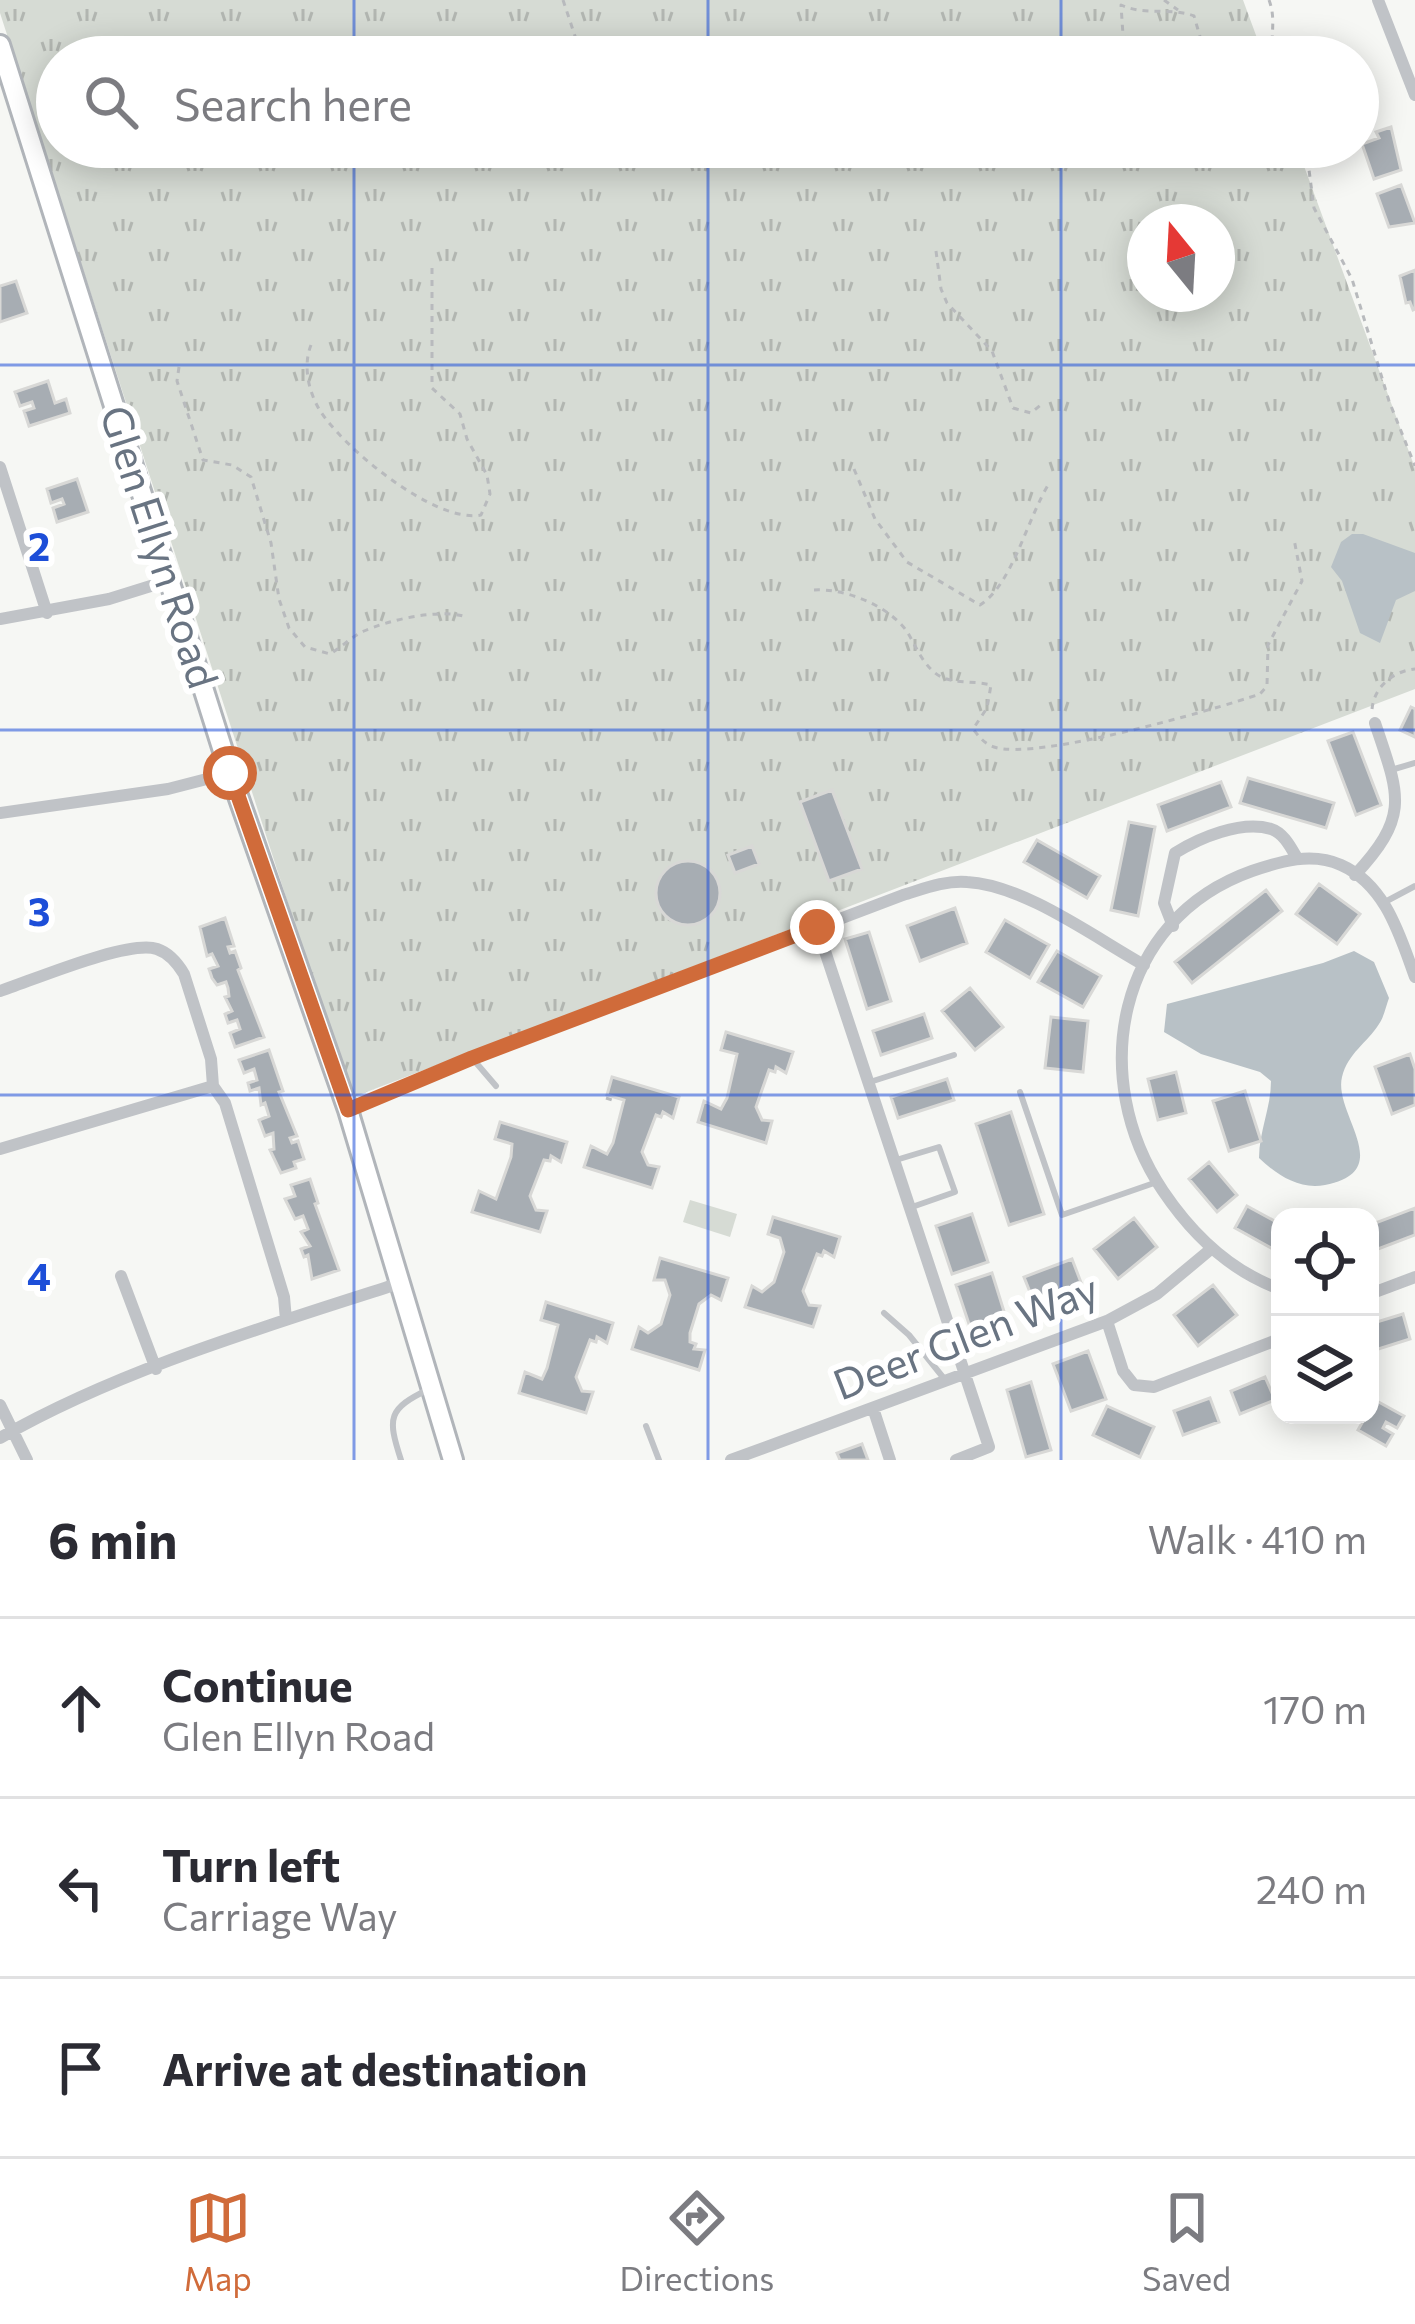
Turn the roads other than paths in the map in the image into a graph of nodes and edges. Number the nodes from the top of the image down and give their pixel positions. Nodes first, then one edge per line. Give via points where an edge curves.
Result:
1 (1378, 0) edge
2 (0, 45) edge
3 (1415, 95) edge
4 (36, 158) edge
5 (39, 168) edge
6 (0, 467) edge
7 (170, 580) junction
8 (46, 613) junction
9 (0, 619) edge
10 (1375, 723) road end
11 (1415, 763) edge
12 (1391, 770) junction
13 (230, 773) junction
14 (0, 813) edge
15 (1298, 859) junction
16 (1355, 874) junction
17 (1415, 886) edge
18 (1383, 904) junction
19 (1173, 926) junction
20 (817, 927) junction
21 (1144, 965) junction
22 (1415, 977) edge
23 (0, 991) edge
24 (954, 1055) dead end
25 (472, 1058) junction
26 (870, 1082) junction
27 (213, 1086) junction
28 (496, 1086) dead end
29 (1020, 1092) dead end
30 (348, 1110) junction
31 (0, 1149) edge
32 (896, 1160) junction
33 (1157, 1182) junction
34 (912, 1207) junction
35 (1211, 1249) junction
36 (121, 1276) dead end
37 (1415, 1277) edge
38 (400, 1283) junction
39 (1271, 1285) edge
40 (1379, 1291) edge
41 (884, 1313) dead end
42 (286, 1320) junction
43 (1107, 1321) junction
44 (1271, 1342) edge
45 (156, 1369) junction
46 (965, 1374) junction
47 (946, 1381) junction
48 (431, 1388) junction
49 (0, 1405) edge
50 (873, 1408) junction
51 (646, 1426) dead end
52 (6, 1435) edge
53 (756, 1456) edge
54 (400, 1457) edge
55 (27, 1460) edge
56 (453, 1460) edge
57 (659, 1460) edge
58 (731, 1460) edge
59 (890, 1460) edge
60 (956, 1460) edge

1 - 3 street
2 - 4 street, Glen Ellyn Road
5 - 7 street, Glen Ellyn Road
6 - 8 street
7 - 8 street
7 - 13 street, Glen Ellyn Road
8 - 9 street
10 - 12 street
11 - 12 lane
12 - 16 street via 1394,824
13 - 14 street
13 - 30 street, Glen Ellyn Road
15 - 16 street
15 - 19 street via 1227,882
15 - 19 street via 1271,829 1232,829 1187,845 1174,853 1164,903
16 - 18 street
17 - 18 lane
18 - 22 street
19 - 21 street
20 - 21 street via 963,881 1019,896
20 - 25 street
20 - 26 street
21 - 33 street via 1122,1025 1119,1062 1133,1134
23 - 27 street via 121,950 159,949 184,974
24 - 26 lane
25 - 28 lane
25 - 30 street
26 - 32 street
27 - 31 street
27 - 42 street via 225,1103
29 - 33 lane via 1062,1215
30 - 38 street, Glen Ellyn Road
32 - 34 street
32 - 34 lane via 939,1147 955,1192
33 - 35 street
34 - 46 street
35 - 39 street
35 - 43 street, Deer Glen Way via 1157,1294
36 - 45 street
37 - 40 street
38 - 42 street
38 - 48 street, Glen Ellyn Road
41 - 47 lane
42 - 45 street
43 - 44 street via 1134,1385 1154,1387
43 - 46 street, Deer Glen Way
45 - 52 street
46 - 47 street, Deer Glen Way
46 - 60 street via 989,1448
47 - 50 street, Deer Glen Way
48 - 54 lane via 395,1411
48 - 56 street, Glen Ellyn Road
49 - 52 street
50 - 53 street, Deer Glen Way
50 - 59 street
51 - 57 lane
52 - 55 street
53 - 58 street, Deer Glen Way

